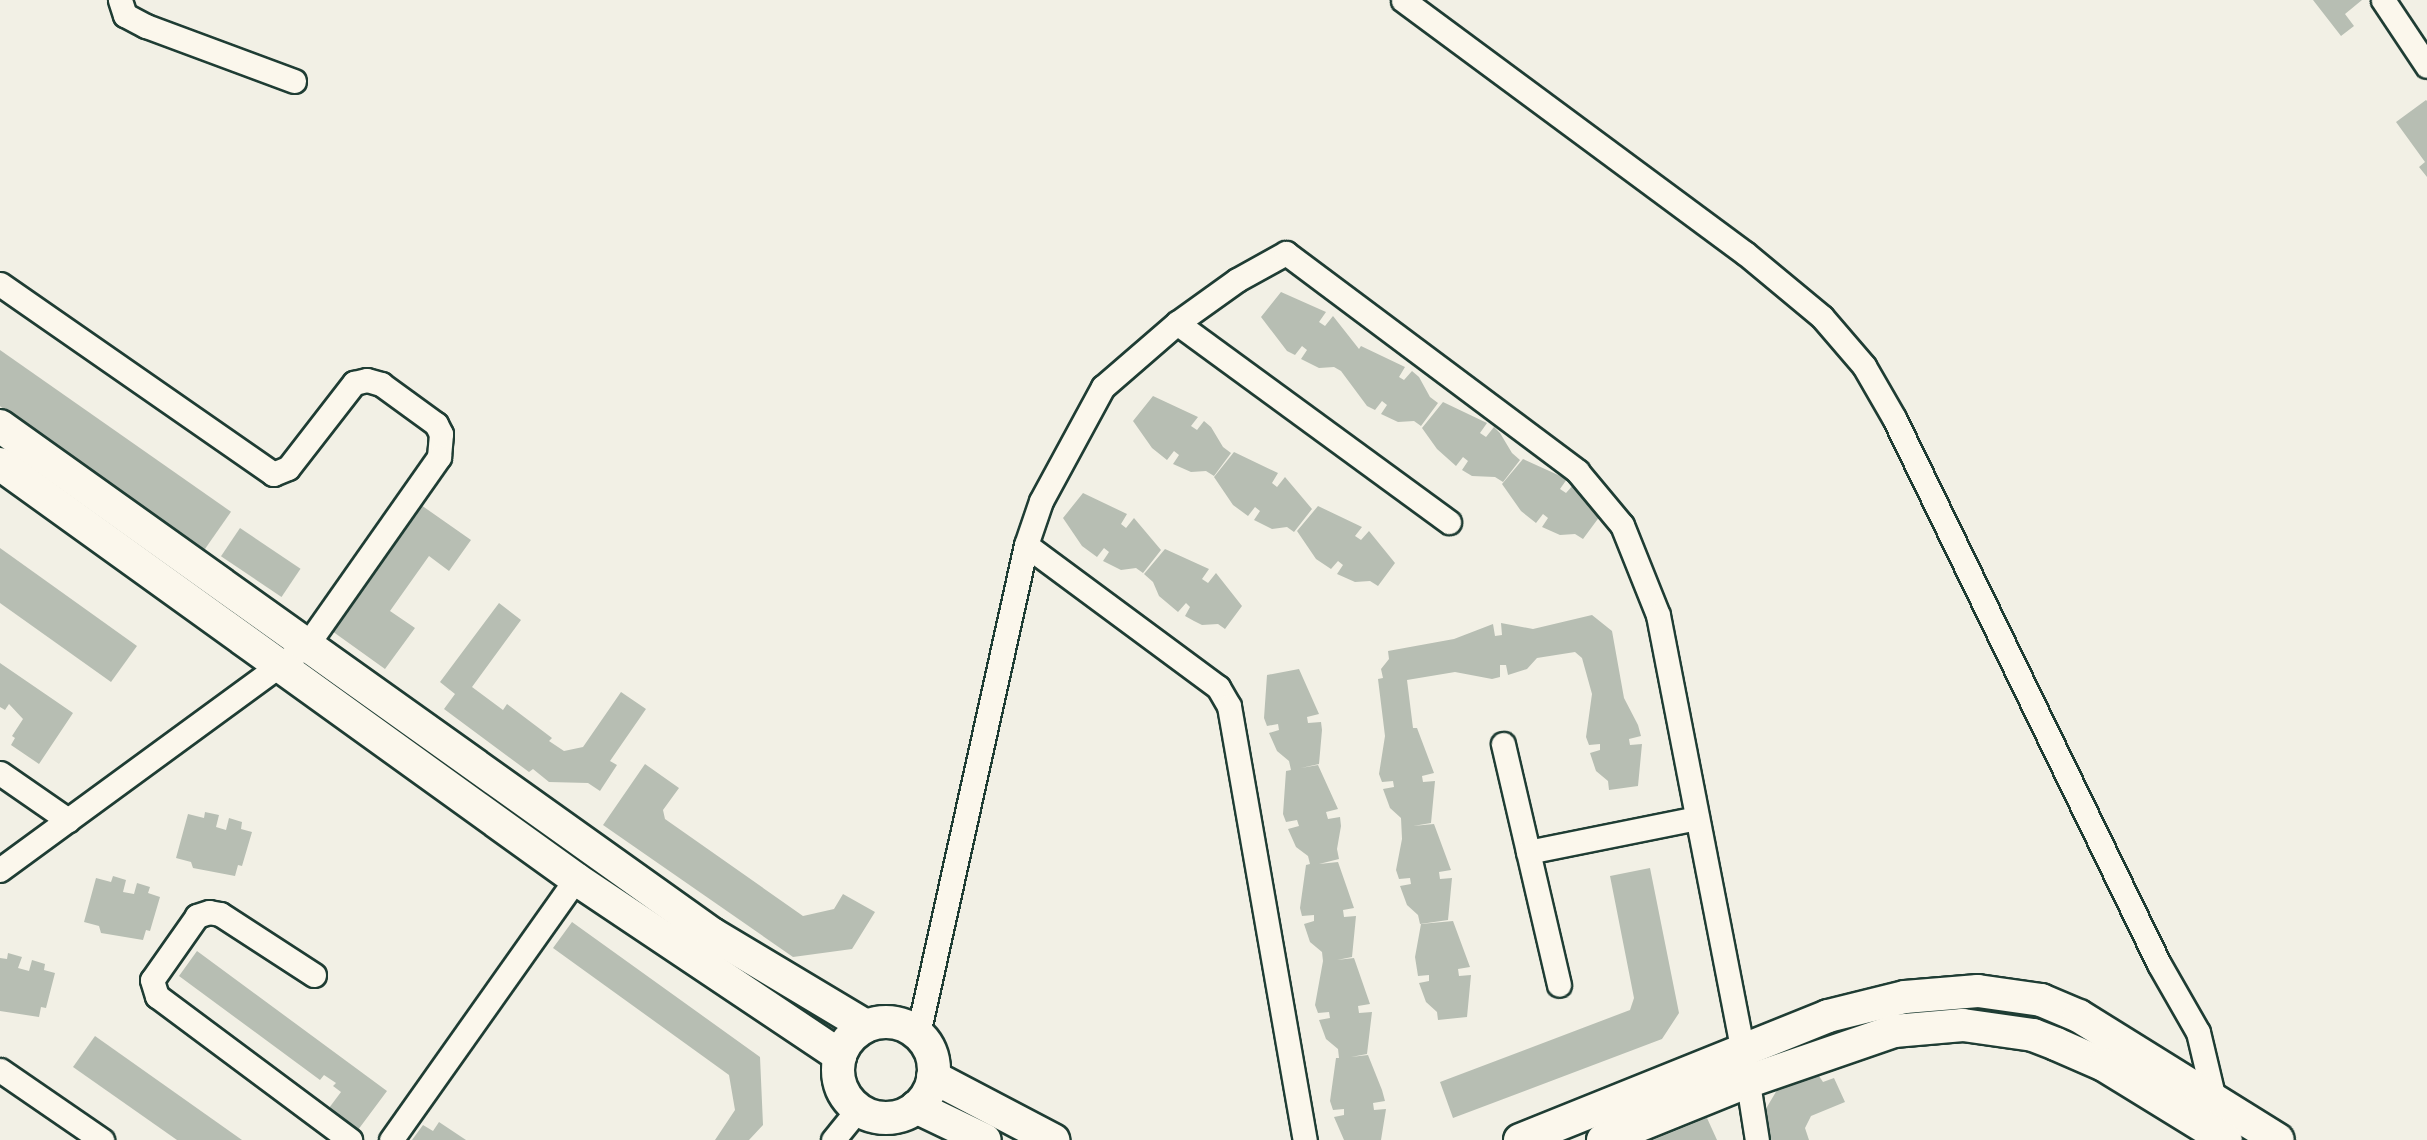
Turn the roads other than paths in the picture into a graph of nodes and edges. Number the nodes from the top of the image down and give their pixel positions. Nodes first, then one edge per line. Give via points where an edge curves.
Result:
1 (120, 0) edge
2 (1403, 0) edge
3 (2383, 0) edge
4 (2427, 66) edge
5 (294, 81) dead end
6 (0, 284) edge
7 (1177, 323) junction
8 (0, 426) edge
9 (0, 464) edge
10 (1450, 522) dead end
11 (1026, 545) junction
12 (307, 645) junction
13 (281, 664) junction
14 (1503, 744) dead end
15 (0, 773) edge
16 (1696, 818) junction
17 (68, 820) junction
18 (1528, 852) junction
19 (0, 870) edge
20 (576, 879) junction
21 (314, 975) dead end
22 (1559, 985) dead end
23 (866, 1026) junction
24 (918, 1034) junction
25 (1743, 1051) junction
26 (840, 1056) junction
27 (0, 1070) edge
28 (933, 1077) junction
29 (1746, 1082) junction
30 (916, 1107) junction
31 (858, 1109) junction
32 (2215, 1122) edge
33 (102, 1140) edge
34 (350, 1140) edge
35 (391, 1140) edge
36 (833, 1140) edge
37 (985, 1140) edge
38 (1054, 1140) edge
39 (1306, 1140) edge
40 (1520, 1140) edge
41 (1603, 1140) edge
42 (1757, 1140) edge
43 (2278, 1140) edge

1 - 5 street via 125,15 146,26
2 - 32 street via 1745,253 1822,317 1864,366 1894,418 2159,964 2199,1032
3 - 4 street
6 - 12 street via 273,474 288,468 354,383 381,384 436,424 441,434 439,457
7 - 10 street
7 - 11 street via 1103,387 1041,501
7 - 16 street via 1237,280 1286,253 1577,471 1622,525 1658,615
8 - 12 main road
9 - 13 main road
11 - 24 street
11 - 39 street via 1219,687 1229,706
12 - 13 street
12 - 23 main road via 712,934
13 - 17 street
13 - 20 main road
14 - 18 street
15 - 17 street
16 - 18 street
16 - 25 street
17 - 19 street
18 - 22 street
20 - 26 main road
20 - 35 street
21 - 34 street via 220,914 209,912 197,916 152,980 157,996
23 - 24 main road via 893,1022
23 - 26 main road
24 - 28 main road via 931,1054
25 - 29 street
25 - 32 main road via 1828,1016 1905,998 1978,990 2004,993 2041,1000 2079,1016
25 - 40 main road
26 - 31 main road via 843,1091
27 - 33 street
28 - 30 main road
28 - 38 main road
29 - 32 main road via 1894,1031 1963,1025 2033,1035 2104,1065
29 - 41 main road
29 - 42 street
30 - 31 main road via 881,1118
30 - 37 main road
31 - 36 street
32 - 43 main road

